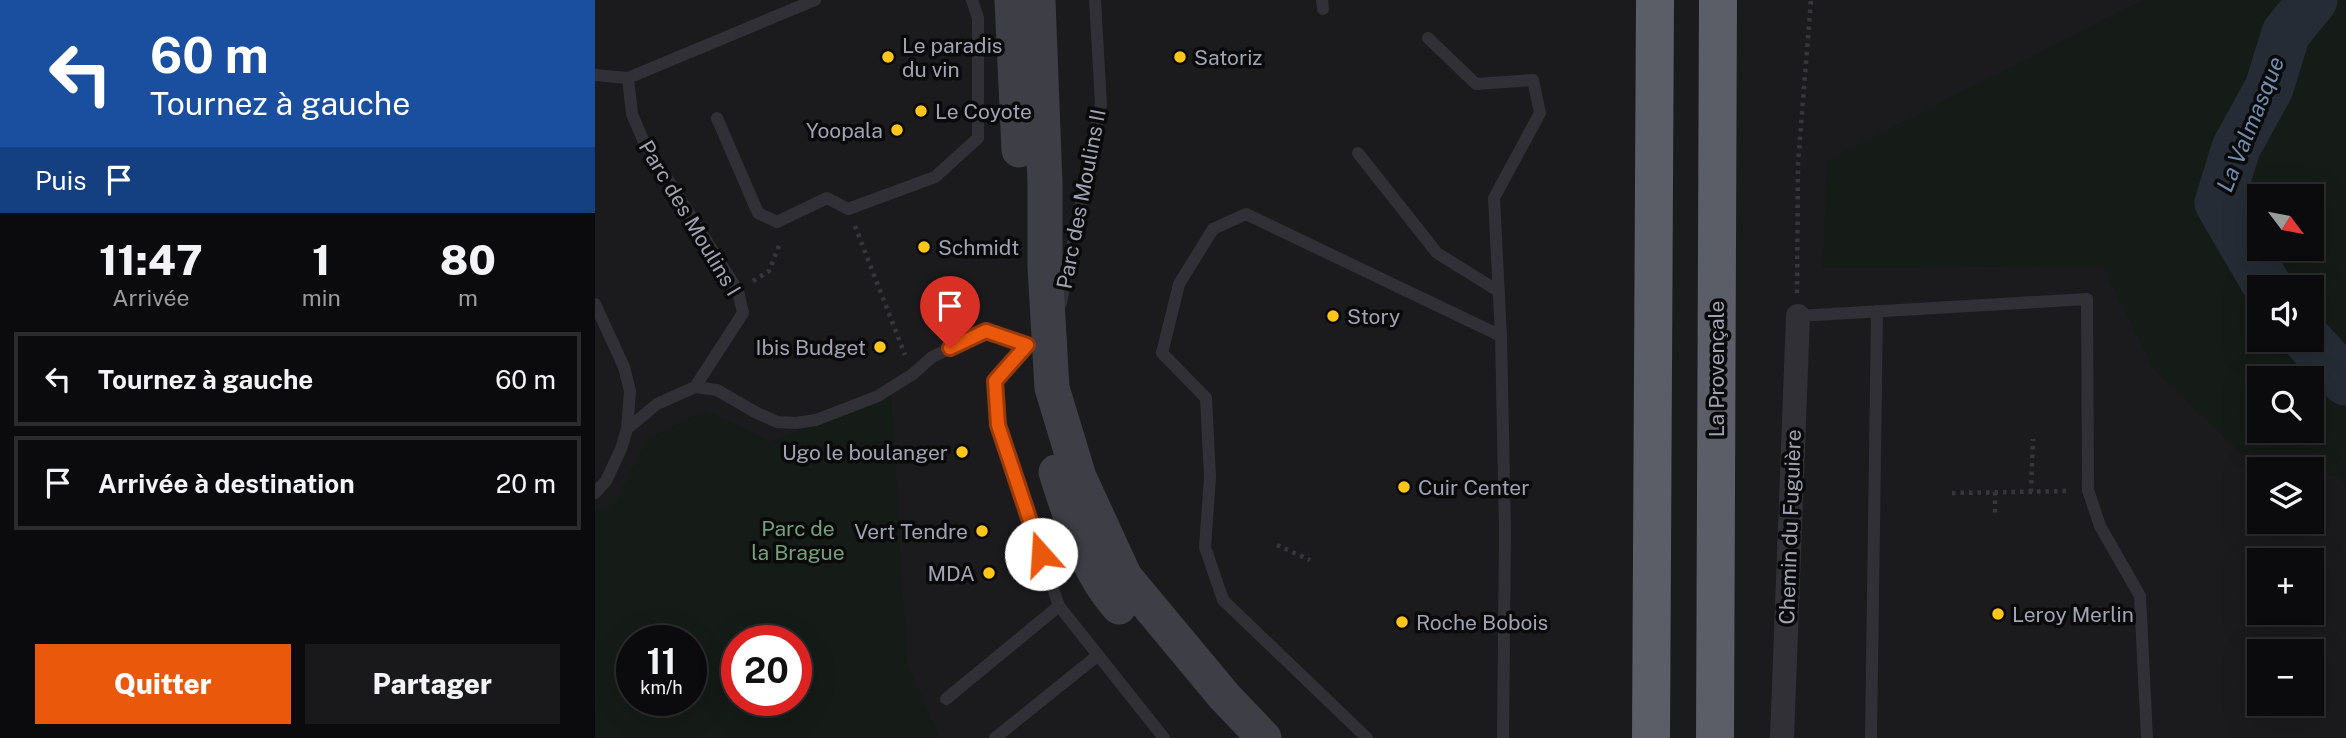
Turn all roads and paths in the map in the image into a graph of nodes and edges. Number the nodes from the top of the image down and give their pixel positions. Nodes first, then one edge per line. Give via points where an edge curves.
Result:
1 (815, 0) edge
2 (972, 0) edge
3 (1012, 0) edge
4 (1038, 0) edge
5 (1095, 0) edge
6 (1655, 0) edge
7 (1718, 0) edge
8 (1811, 0) edge
9 (1428, 38) dead end
10 (595, 75) edge
11 (628, 78) junction
12 (717, 118) dead end
13 (1358, 153) dead end
14 (777, 222) junction
15 (861, 242) dead end
16 (1796, 268) dead end
17 (738, 291) junction
18 (1498, 291) junction
19 (595, 304) edge
20 (1877, 311) junction
21 (1798, 316) joint
22 (1500, 335) junction
23 (1038, 350) junction
24 (913, 373) junction
25 (695, 387) junction
26 (627, 429) junction
27 (2033, 439) dead end
28 (2088, 490) junction
29 (1995, 492) junction
30 (2031, 492) junction
31 (595, 493) edge
32 (1952, 494) dead end
33 (1995, 514) dead end
34 (1277, 545) dead end
35 (1310, 559) dead end
36 (1059, 606) junction
37 (1097, 656) junction
38 (946, 699) dead end
39 (995, 738) edge
40 (1164, 738) edge
41 (1235, 738) edge
42 (1264, 738) edge
43 (1367, 738) edge
44 (1503, 738) edge
45 (1651, 738) edge
46 (1714, 738) edge
47 (1782, 738) edge
48 (1871, 738) edge
49 (2147, 738) edge

1 - 11 lane
2 - 14 lane via 978,18 978,138 935,177 848,209 827,198
3 - 23 main road
4 - 23 main road via 1045,267
5 - 23 lane, Parc des Moulins II via 1101,104
6 - 45 highway
7 - 46 highway, La Provençale
8 - 16 path via 1798,163
9 - 18 lane via 1476,85 1533,80 1540,113 1494,198
10 - 11 lane
11 - 17 lane, Parc des Moulins I via 632,114 643,140
12 - 14 lane via 758,213
13 - 18 lane via 1437,253
14 - 17 path via 781,240 769,271
15 - 24 path
17 - 25 lane, Parc des Moulins I via 743,313
18 - 22 lane
19 - 26 lane via 624,367 629,391
20 - 21 lane
20 - 28 lane via 2087,299
20 - 48 lane
21 - 47 street, Chemin du Fuguière
22 - 43 lane via 1246,214 1213,229 1179,284 1162,353 1206,398 1210,477 1205,547 1223,600
22 - 44 lane via 1505,531
23 - 24 lane via 986,331 932,357
23 - 36 lane via 995,381 998,425
23 - 41 main road via 1035,404 1075,531 1107,594
23 - 42 main road via 1079,477 1125,577
24 - 25 lane via 878,396 796,423 777,422 717,390
25 - 26 lane via 657,404
26 - 31 lane via 606,481
27 - 30 path
28 - 30 path
28 - 49 lane via 2100,526 2140,596
29 - 30 path
29 - 32 path
29 - 33 path
34 - 35 path
36 - 37 lane
36 - 38 lane
37 - 39 lane
37 - 40 lane

